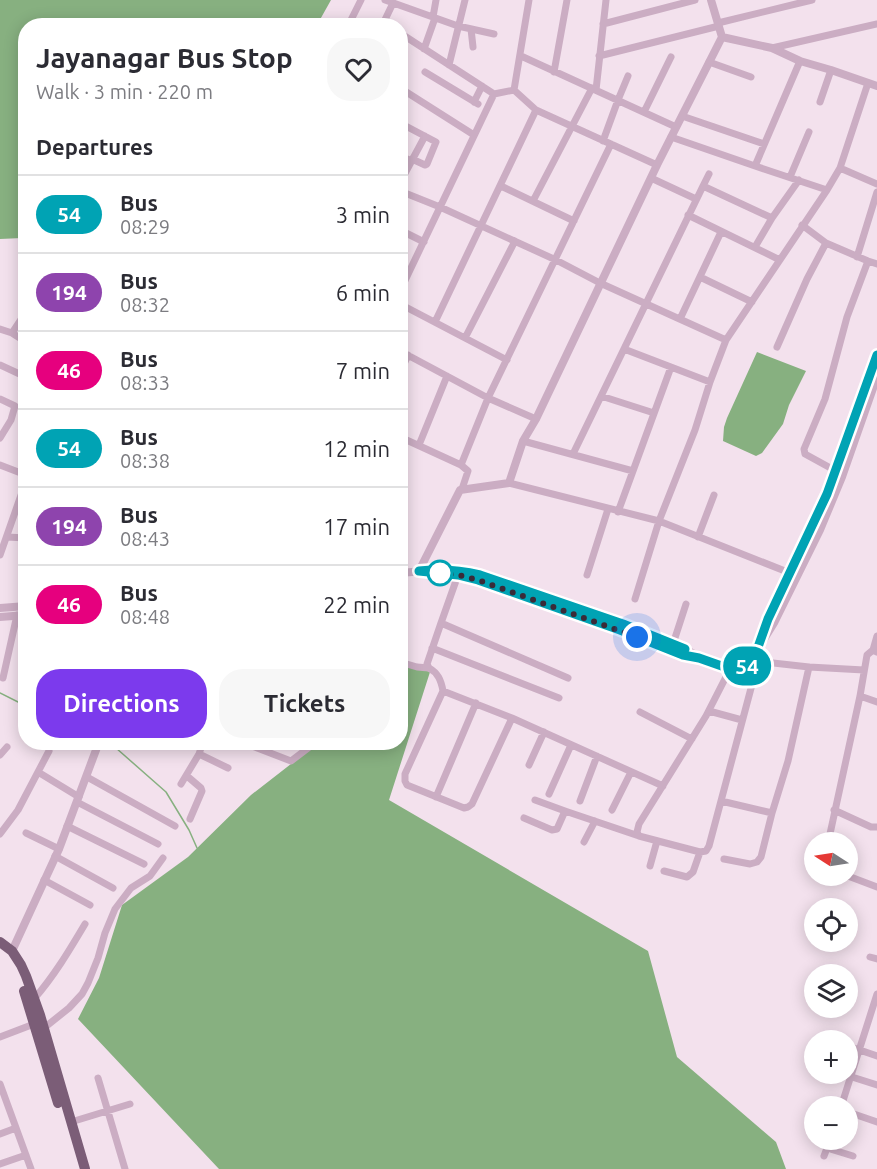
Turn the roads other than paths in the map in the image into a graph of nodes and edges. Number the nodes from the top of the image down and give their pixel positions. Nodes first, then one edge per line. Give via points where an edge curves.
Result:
1 (361, 0) edge
2 (385, 0) edge
3 (436, 0) edge
4 (465, 0) edge
5 (528, 0) edge
6 (567, 0) edge
7 (606, 0) edge
8 (695, 0) edge
9 (711, 0) edge
10 (812, 0) edge
11 (393, 3) junction
12 (352, 18) edge
13 (387, 18) edge
14 (434, 18) junction
15 (603, 24) junction
16 (877, 24) edge
17 (718, 25) junction
18 (458, 26) junction
19 (471, 29) junction
20 (494, 34) dead end
21 (722, 37) junction
22 (408, 38) edge
23 (473, 47) dead end
24 (424, 48) junction
25 (772, 48) junction
26 (521, 56) junction
27 (599, 56) junction
28 (671, 57) dead end
29 (800, 61) junction
30 (709, 62) junction
31 (449, 65) junction
32 (831, 70) junction
33 (425, 72) dead end
34 (554, 72) junction
35 (628, 76) dead end
36 (751, 77) dead end
37 (872, 85) edge
38 (482, 86) junction
39 (594, 89) junction
40 (514, 90) junction
41 (408, 93) edge
42 (494, 94) junction
43 (618, 100) junction
44 (820, 102) dead end
45 (536, 110) junction
46 (644, 112) junction
47 (682, 116) junction
48 (408, 127) edge
49 (572, 127) junction
50 (676, 127) junction
51 (809, 132) dead end
52 (474, 135) junction
53 (425, 136) junction
54 (671, 137) junction
55 (603, 141) junction
56 (611, 144) junction
57 (764, 144) junction
58 (408, 159) edge
59 (411, 160) junction
60 (657, 165) junction
61 (408, 166) edge
62 (755, 166) junction
63 (840, 168) junction
64 (709, 174) dead end
65 (790, 177) junction
66 (651, 178) junction
67 (800, 180) junction
68 (877, 184) edge
69 (501, 186) junction
70 (703, 186) junction
71 (827, 190) junction
72 (877, 192) edge
73 (408, 194) edge
74 (696, 199) junction
75 (533, 201) junction
76 (440, 207) junction
77 (688, 215) junction
78 (772, 218) junction
79 (574, 221) junction
80 (802, 225) junction
81 (482, 226) junction
82 (721, 232) junction
83 (408, 234) edge
84 (515, 241) junction
85 (424, 242) junction
86 (826, 243) junction
87 (755, 247) junction
88 (857, 257) junction
89 (556, 260) junction
90 (780, 260) junction
91 (868, 261) junction
92 (877, 264) edge
93 (408, 275) edge
94 (700, 277) junction
95 (600, 283) junction
96 (752, 302) junction
97 (646, 303) junction
98 (408, 308) edge
99 (680, 319) junction
100 (435, 322) junction
101 (18, 324) edge
102 (0, 329) edge
103 (12, 333) junction
104 (18, 337) edge
105 (465, 338) junction
106 (726, 340) junction
107 (777, 347) dead end
108 (624, 349) junction
109 (877, 355) edge
110 (408, 356) edge
111 (507, 360) junction
112 (0, 365) edge
113 (671, 366) junction
114 (18, 373) edge
115 (447, 376) junction
116 (877, 377) edge
117 (710, 382) junction
118 (601, 396) junction
119 (488, 398) junction
120 (0, 399) edge
121 (654, 413) junction
122 (536, 419) junction
123 (0, 438) edge
124 (408, 440) edge
125 (523, 441) junction
126 (419, 445) junction
127 (573, 454) junction
128 (0, 465) edge
129 (460, 465) junction
130 (633, 471) junction
131 (836, 471) junction
132 (18, 472) edge
133 (509, 483) junction
134 (462, 489) junction
135 (714, 495) dead end
136 (18, 505) edge
137 (608, 509) junction
138 (618, 512) junction
139 (659, 521) junction
140 (7, 537) junction
141 (698, 537) junction
142 (18, 538) edge
143 (0, 555) edge
144 (419, 571) junction
145 (408, 572) edge
146 (790, 573) junction
147 (458, 575) junction
148 (587, 575) dead end
149 (634, 599) dead end
150 (686, 604) dead end
151 (18, 607) edge
152 (0, 609) edge
153 (18, 615) edge
154 (0, 617) edge
155 (441, 623) junction
156 (18, 626) edge
157 (877, 636) edge
158 (673, 644) junction
159 (432, 648) junction
160 (757, 650) junction
161 (875, 651) edge
162 (699, 658) junction
163 (755, 661) junction
164 (408, 664) edge
165 (810, 667) junction
166 (429, 668) junction
167 (730, 669) junction
168 (864, 670) junction
169 (3, 678) dead end
170 (568, 678) dead end
171 (443, 691) junction
172 (860, 696) junction
173 (559, 698) dead end
174 (877, 702) edge
175 (476, 703) junction
176 (640, 711) dead end
177 (709, 711) junction
178 (512, 718) junction
179 (742, 720) junction
180 (544, 732) junction
181 (692, 739) junction
182 (571, 745) junction
183 (7, 747) dead end
184 (96, 750) edge
185 (200, 750) edge
186 (263, 750) edge
187 (305, 750) edge
188 (49, 751) dead end
189 (199, 754) junction
190 (0, 755) edge
191 (597, 756) junction
192 (529, 765) dead end
193 (228, 768) dead end
194 (39, 772) junction
195 (631, 772) junction
196 (188, 776) junction
197 (87, 777) junction
198 (182, 784) dead end
199 (663, 786) junction
200 (549, 794) dead end
201 (436, 797) junction
202 (78, 799) junction
203 (535, 800) dead end
204 (580, 801) dead end
205 (721, 801) junction
206 (612, 810) dead end
207 (834, 810) junction
208 (565, 811) junction
209 (772, 813) junction
210 (524, 818) dead end
211 (190, 819) dead end
212 (594, 821) junction
213 (67, 826) junction
214 (175, 826) dead end
215 (877, 827) edge
216 (830, 832) edge
217 (26, 833) dead end
218 (0, 834) edge
219 (639, 836) junction
220 (657, 841) junction
221 (584, 842) dead end
222 (158, 844) dead end
223 (57, 852) junction
224 (700, 852) junction
225 (163, 858) dead end
226 (724, 859) dead end
227 (144, 864) dead end
228 (650, 866) dead end
229 (664, 871) dead end
230 (45, 880) junction
231 (858, 880) edge
232 (877, 887) edge
233 (112, 888) dead end
234 (90, 905) dead end
235 (85, 924) dead end
236 (0, 942) edge
237 (0, 950) edge
238 (12, 951) junction
239 (877, 994) edge
240 (34, 999) junction
241 (39, 1026) junction
242 (0, 1037) edge
243 (860, 1049) junction
244 (858, 1054) edge
245 (877, 1056) edge
246 (858, 1076) edge
247 (98, 1078) dead end
248 (0, 1084) edge
249 (877, 1086) edge
250 (130, 1104) dead end
251 (108, 1111) junction
252 (858, 1115) edge
253 (71, 1122) junction
254 (877, 1122) edge
255 (16, 1128) junction
256 (0, 1134) edge
257 (826, 1150) edge
258 (834, 1150) edge
259 (26, 1155) junction
260 (824, 1156) dead end
261 (853, 1156) dead end
262 (0, 1164) edge
263 (31, 1169) edge
264 (78, 1169) edge
265 (85, 1169) edge
266 (125, 1169) edge

1 - 12 street
2 - 11 street
3 - 14 street
4 - 18 street
5 - 26 street
6 - 34 street
7 - 15 street
8 - 15 street
9 - 17 street
10 - 17 street
11 - 13 street
11 - 14 street
14 - 18 street
14 - 24 street
15 - 27 street
16 - 25 street
17 - 21 street
17 - 27 street
18 - 19 street
18 - 31 street
19 - 20 street
19 - 23 street
21 - 25 street
21 - 30 street
22 - 24 street
24 - 31 street
25 - 29 street
26 - 34 street
26 - 40 street
27 - 39 street
28 - 46 street
29 - 32 street
29 - 57 street
30 - 36 street
30 - 47 street
31 - 38 street
32 - 37 street
32 - 44 street
33 - 38 street via 476,103
34 - 39 street
35 - 43 street
37 - 63 street
38 - 42 street
39 - 43 street
39 - 49 street
40 - 42 street
40 - 45 street
41 - 52 street
42 - 52 street
43 - 46 street
43 - 55 street
45 - 49 street
45 - 69 street
46 - 50 street
47 - 50 street
47 - 57 street
48 - 53 street
49 - 55 street
49 - 75 street
50 - 54 street
51 - 65 street
52 - 76 street
53 - 59 street
53 - 59 street via 436,142 427,164
54 - 60 street
54 - 62 street
55 - 56 street
56 - 60 street
56 - 79 street
57 - 62 street
58 - 59 street
59 - 61 street
60 - 66 street
62 - 65 street
63 - 68 street
63 - 71 street
64 - 70 street
65 - 67 street
66 - 74 street
66 - 95 street
67 - 71 street
67 - 78 street
69 - 75 street
69 - 81 street
70 - 74 street
70 - 78 street
71 - 80 street
72 - 88 street
73 - 76 street
74 - 77 street
75 - 79 street
76 - 81 street
76 - 85 street
77 - 82 street
77 - 97 street
78 - 87 street
79 - 89 street
80 - 86 street
80 - 90 street
81 - 84 street
81 - 100 street
82 - 87 street
82 - 94 street
83 - 85 street
84 - 89 street
84 - 105 street
85 - 93 street
86 - 88 street
86 - 107 street
87 - 90 street
88 - 91 street
89 - 95 street
89 - 111 street
90 - 96 street
91 - 92 street
91 - 131 street via 847,316 825,399 804,449 805,454
94 - 96 street
94 - 99 street
95 - 97 street
95 - 122 street
96 - 106 street
97 - 99 street
97 - 108 street
98 - 100 street
99 - 106 street
100 - 105 street
101 - 103 street
102 - 103 street
103 - 104 street
105 - 111 street
106 - 117 street
108 - 113 street
108 - 118 street
109 - 131 street
110 - 115 street
111 - 119 street
112 - 114 street
113 - 117 street
113 - 121 street
115 - 119 street
115 - 126 street
116 - 160 street via 820,530
117 - 139 street
118 - 121 street
118 - 127 street
119 - 122 street
119 - 129 street
120 - 123 street via 15,406
121 - 130 street
122 - 125 street
124 - 126 street
125 - 127 street
125 - 133 street
126 - 129 street
127 - 130 street
128 - 132 street
129 - 134 street via 468,471
130 - 138 street
131 - 146 street
133 - 134 street
133 - 137 street
134 - 144 street
135 - 141 street
136 - 140 street
137 - 138 street
137 - 148 street
138 - 139 street
139 - 141 street
139 - 149 street
140 - 142 street
140 - 143 street
141 - 146 street
144 - 145 street
144 - 147 street
144 - 158 street via 446,569 480,575
146 - 160 street
147 - 155 street
147 - 162 street
150 - 158 street
151 - 152 street
153 - 154 street
155 - 159 street
155 - 170 street
156 - 169 street
157 - 161 street
158 - 162 street
159 - 166 street
159 - 173 street
160 - 163 street
161 - 168 street via 867,654
162 - 167 street
163 - 165 street
163 - 167 street via 744,669
163 - 179 street
164 - 166 street
165 - 168 street
165 - 209 street
166 - 171 street via 435,671
167 - 177 street
168 - 172 street
171 - 175 street
171 - 201 street via 405,774 407,785
172 - 174 street
172 - 207 street
175 - 178 street
175 - 201 street
176 - 181 street
177 - 179 street
177 - 181 street
178 - 180 street
178 - 201 street via 472,804 464,808
179 - 205 street
180 - 182 street
180 - 192 street
181 - 199 street
182 - 191 street
182 - 200 street
183 - 190 street
184 - 197 street
185 - 189 street
186 - 187 street via 291,761
188 - 194 street
189 - 193 street
189 - 196 street
191 - 195 street
191 - 204 street
194 - 202 street
194 - 218 street
195 - 199 street
195 - 206 street
196 - 198 street
196 - 211 street via 202,791
197 - 202 street
197 - 214 street
199 - 219 street via 639,824
202 - 213 street
202 - 222 street
203 - 208 street
205 - 209 street
205 - 224 street via 710,846
207 - 215 street
207 - 216 street
208 - 210 street via 555,830
208 - 212 street
209 - 226 street via 757,862
212 - 219 street
212 - 221 street
213 - 223 street
213 - 227 street
217 - 223 street
219 - 220 street
220 - 224 street
220 - 228 street
223 - 230 street
223 - 233 street
224 - 229 street via 693,872 687,877
225 - 241 street via 115,909 82,994 69,1008
230 - 234 street
230 - 238 street
231 - 232 street
235 - 240 street via 65,959
236 - 238 main road
237 - 241 main road via 16,968
238 - 240 main road
239 - 243 street
240 - 241 main road
241 - 242 street
241 - 253 main road
241 - 264 main road
243 - 244 street
243 - 245 street
246 - 249 street
247 - 251 street
248 - 255 street
250 - 251 street
251 - 253 street
251 - 266 street
252 - 254 street
253 - 265 main road
255 - 256 street
255 - 259 street
257 - 260 street
258 - 261 street
259 - 262 street
259 - 263 street

